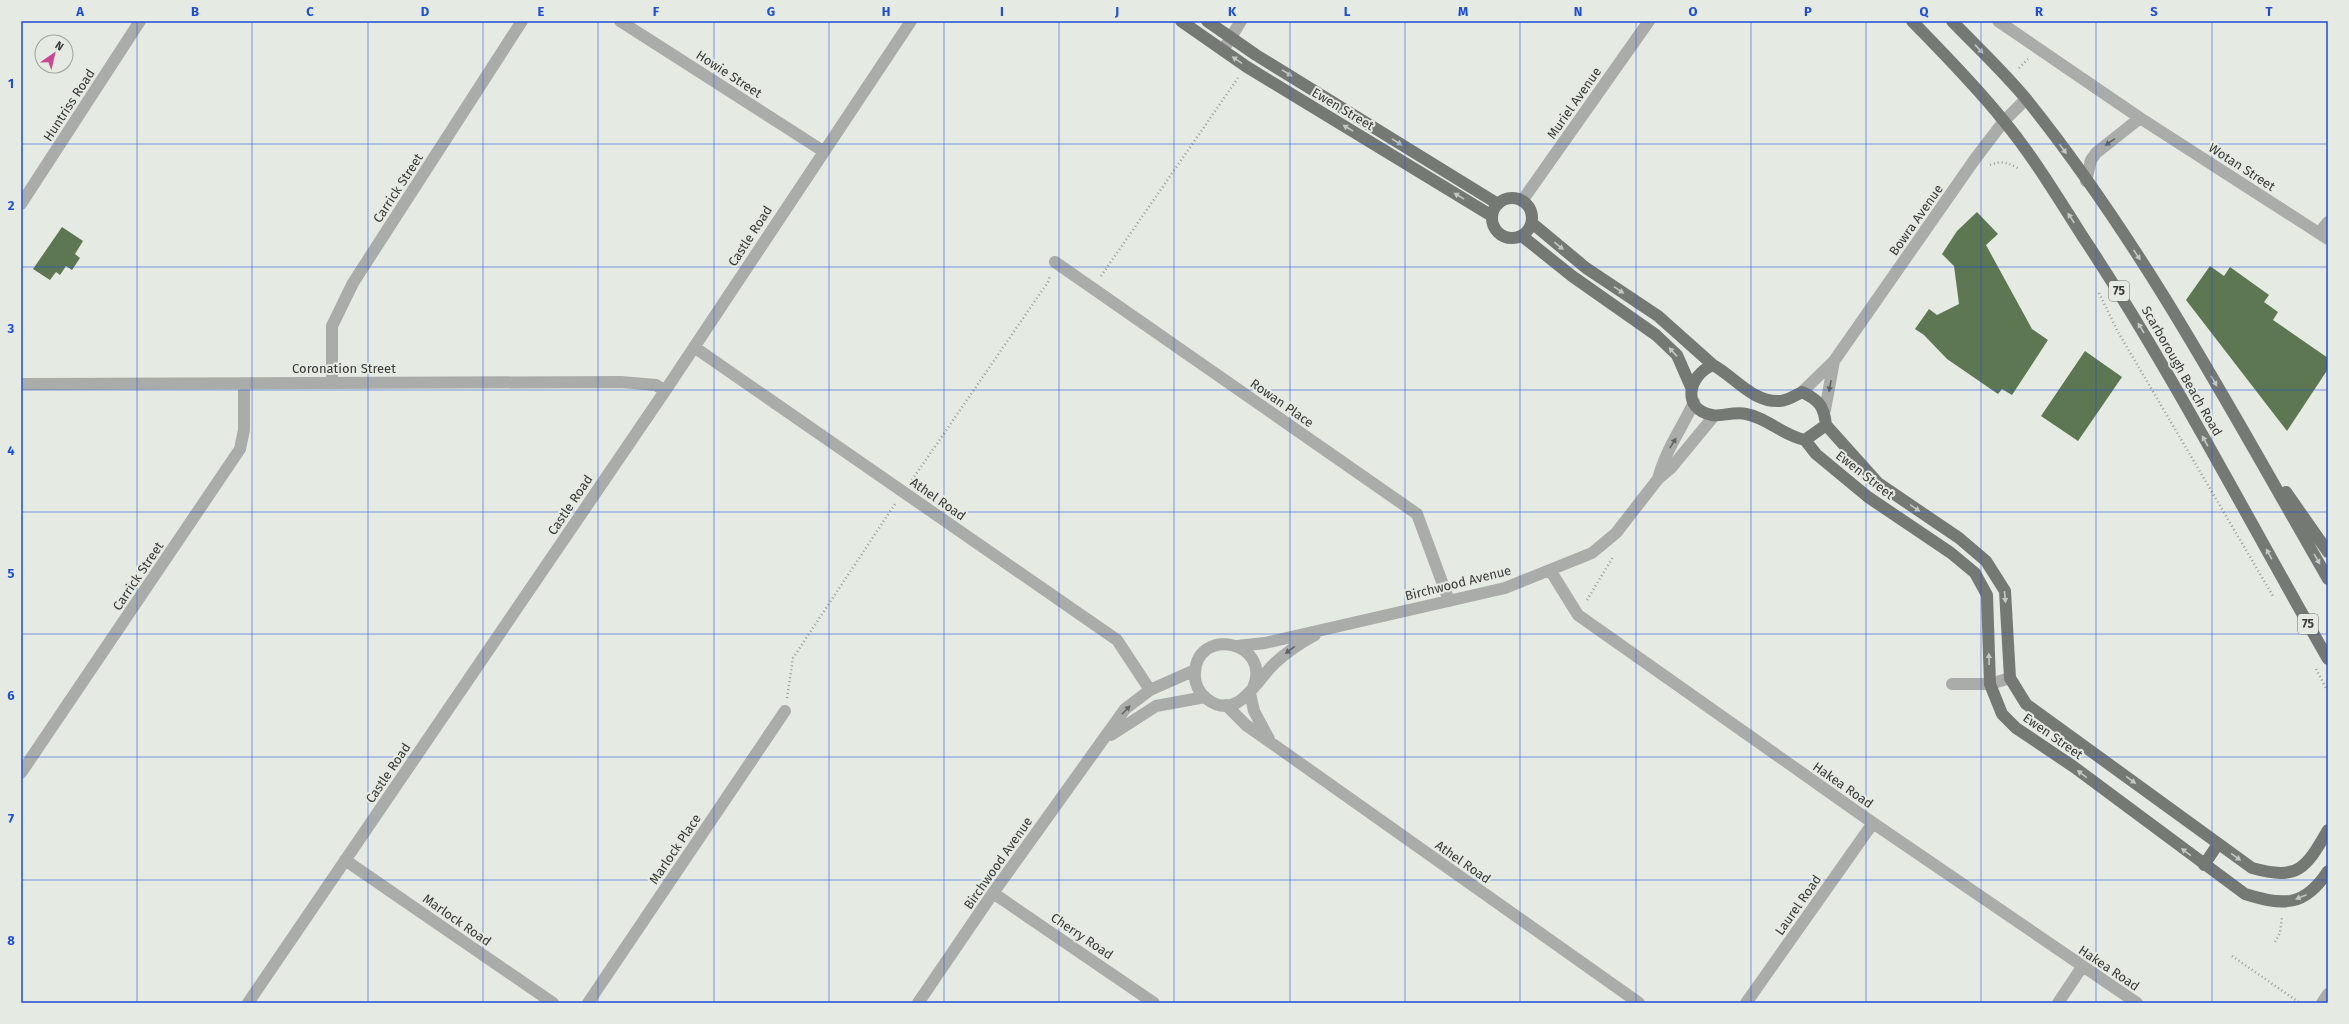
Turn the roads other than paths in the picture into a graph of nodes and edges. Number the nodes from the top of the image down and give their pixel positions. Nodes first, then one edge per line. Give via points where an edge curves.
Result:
1 (140, 21) edge
2 (522, 21) edge
3 (620, 21) edge
4 (911, 21) edge
5 (1181, 21) edge
6 (1207, 21) edge
7 (1241, 21) edge
8 (1649, 21) edge
9 (1912, 21) edge
10 (1952, 21) edge
11 (1998, 21) edge
12 (1230, 37) junction
13 (1223, 50) junction
14 (2026, 99) junction
15 (2140, 118) junction
16 (2004, 120) junction
17 (823, 151) junction
18 (2086, 181) junction
19 (1522, 201) junction
20 (21, 204) edge
21 (1498, 204) junction
22 (1492, 216) junction
23 (2328, 222) edge
24 (1532, 223) junction
25 (1522, 236) junction
26 (2324, 236) edge
27 (1055, 262) dead end
28 (694, 347) junction
29 (1834, 361) junction
30 (1713, 365) junction
31 (332, 382) junction
32 (21, 384) edge
33 (244, 384) junction
34 (1691, 387) junction
35 (665, 391) junction
36 (1802, 392) junction
37 (1694, 402) junction
38 (1825, 410) junction
39 (1714, 416) junction
40 (1826, 425) junction
41 (2241, 428) junction
42 (1805, 440) junction
43 (1658, 479) junction
44 (2328, 552) edge
45 (1550, 570) junction
46 (2328, 579) edge
47 (1449, 601) junction
48 (1323, 630) junction
49 (1237, 646) junction
50 (2328, 659) edge
51 (1195, 670) junction
52 (2010, 678) junction
53 (1952, 684) dead end
54 (1990, 684) junction
55 (1150, 690) junction
56 (1252, 691) junction
57 (1205, 697) junction
58 (1226, 706) junction
59 (785, 711) dead end
60 (1103, 741) junction
61 (1272, 743) junction
62 (21, 773) edge
63 (1873, 823) junction
64 (2328, 830) edge
65 (2218, 844) junction
66 (345, 860) junction
67 (2204, 865) junction
68 (2328, 871) edge
69 (993, 893) junction
70 (2082, 967) junction
71 (2328, 994) edge
72 (248, 1003) edge
73 (553, 1003) edge
74 (588, 1003) edge
75 (918, 1003) edge
76 (1154, 1003) edge
77 (1639, 1003) edge
78 (1746, 1003) edge
79 (2058, 1003) edge
80 (2137, 1003) edge
81 (2322, 1003) edge

1 - 20 street, Huntriss Road
2 - 31 street, Carrick Street via 353,283 332,326
3 - 17 street, Howie Street
4 - 17 street, Castle Road
5 - 13 main road, Ewen Street
6 - 12 main road, Ewen Street
7 - 12 street
8 - 19 street, Muriel Avenue
9 - 16 main road, Scarborough Beach Road / 75
10 -> 14 main road, Scarborough Beach Road
11 - 15 street, Wotan Street
12 - 13 street
12 -> 21 main road, Ewen Street
22 -> 13 main road, Ewen Street
14 - 16 street, Bowra Avenue
14 -> 18 main road, Scarborough Beach Road
15 -> 18 street via 2096,153 2091,160
15 - 26 street, Wotan Street
16 - 29 street, Bowra Avenue
50 -> 16 main road, Scarborough Beach Road / 75 via 2151,344 2117,288
17 - 28 street, Castle Road
18 -> 41 main road, Scarborough Beach Road via 2140,259
19 - 21 main road via 1509,198
19 - 24 main road via 1531,211
21 - 22 main road
22 - 25 main road via 1499,233 1510,238
23 - 26 street
24 - 25 main road
24 -> 30 main road via 1586,268 1658,316
34 -> 25 main road via 1677,355 1661,340
27 - 47 street, Rowan Place via 1417,514
28 - 35 street, Castle Road
28 - 55 street, Athel Road via 1117,640
29 - 36 street, Bowra Avenue
29 -> 38 street, Bowra Avenue
30 - 34 main road via 1698,374
30 - 36 main road via 1726,372 1759,399 1780,402
31 - 33 street, Coronation Street
31 - 35 street, Coronation Street via 621,382 656,385
32 - 33 street, Coronation Street
33 - 62 street, Carrick Street via 244,430 240,449
34 - 37 main road
35 - 66 street, Castle Road
36 - 38 main road via 1814,398
37 - 39 main road via 1704,412
43 -> 37 street, Birchwood Avenue via 1663,459 1684,426
38 - 40 main road
39 - 42 main road via 1746,413 1768,422 1788,436
39 - 43 street, Birchwood Avenue via 1671,468
40 - 42 main road
40 -> 52 main road, Ewen Street via 1878,483 1959,538 1986,561 2005,590
41 - 44 main road
41 -> 46 main road, Scarborough Beach Road
54 -> 42 main road, Ewen Street via 1987,594 1975,573 1951,553 1868,497 1816,454
43 - 45 street, Birchwood Avenue via 1616,533 1592,553
45 - 47 street, Birchwood Avenue via 1505,588
45 - 63 street, Hakea Road via 1578,615
47 - 48 street, Birchwood Avenue
48 - 49 street, Birchwood Avenue via 1265,643
48 -> 56 street, Birchwood Avenue via 1291,649 1274,664
49 - 51 street, Birchwood Avenue via 1226,644 1209,648 1198,660
49 - 56 street via 1246,651 1255,666 1256,677
51 - 55 street, Birchwood Avenue
51 - 57 street via 1196,684
52 - 54 street
52 -> 65 main road, Ewen Street via 2026,704
53 - 54 street
67 -> 54 main road, Ewen Street via 2074,767 2016,728 2002,714
60 -> 55 street, Birchwood Avenue via 1125,709
56 - 58 street, Birchwood Avenue via 1237,703
56 - 61 street, Athel Road via 1254,711
57 - 58 street
57 - 60 street, Birchwood Avenue via 1156,706
58 - 61 street, Athel Road via 1246,725
59 - 74 street, Marlock Place
60 - 69 street, Birchwood Avenue
61 - 77 street, Athel Road
63 - 70 street, Hakea Road
63 - 78 street, Laurel Road
65 -> 64 main road, Ewen Street via 2252,868 2272,874 2284,874 2298,870 2313,855
65 - 67 main road
66 - 72 street, Castle Road
66 - 73 street, Marlock Road
68 -> 67 main road, Ewen Street via 2317,888 2299,899 2269,902 2245,894
69 - 75 street, Birchwood Avenue
69 - 76 street, Cherry Road
70 - 79 street
70 - 80 street, Hakea Road
71 - 81 street

